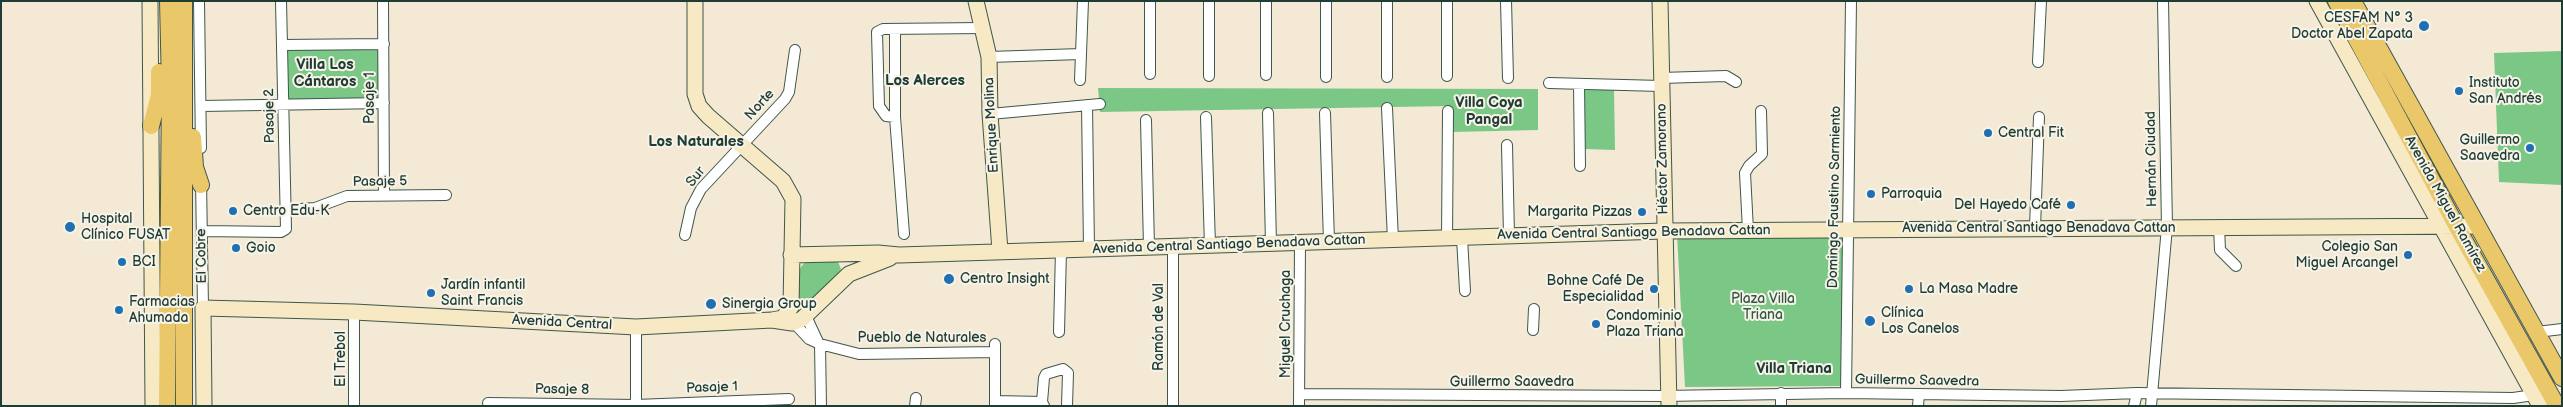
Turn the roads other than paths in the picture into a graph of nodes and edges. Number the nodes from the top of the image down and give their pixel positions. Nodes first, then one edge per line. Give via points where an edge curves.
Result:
1 (150, 1) edge
2 (168, 1) edge
3 (184, 1) edge
4 (200, 1) edge
5 (282, 1) edge
6 (383, 1) edge
7 (695, 1) edge
8 (976, 1) edge
9 (1083, 1) edge
10 (1150, 1) edge
11 (1209, 1) edge
12 (1266, 1) edge
13 (1326, 1) edge
14 (1388, 1) edge
15 (1447, 1) edge
16 (1506, 1) edge
17 (1660, 1) edge
18 (1851, 1) edge
19 (2041, 1) edge
20 (2163, 1) edge
21 (2317, 1) edge
22 (2336, 1) edge
23 (2353, 1) edge
24 (169, 22) junction
25 (983, 28) junction
26 (895, 29) junction
27 (384, 44) junction
28 (282, 45) junction
29 (795, 50) dead end
30 (1081, 54) junction
31 (989, 56) junction
32 (2038, 62) dead end
33 (183, 71) junction
34 (1150, 74) dead end
35 (1266, 75) dead end
36 (1209, 76) dead end
37 (1447, 76) dead end
38 (1387, 77) dead end
39 (1326, 78) dead end
40 (1508, 78) dead end
41 (1080, 80) dead end
42 (1549, 82) dead end
43 (1661, 82) junction
44 (1736, 82) dead end
45 (1579, 84) junction
46 (384, 103) junction
47 (283, 104) junction
48 (1100, 104) dead end
49 (1087, 105) junction
50 (201, 106) junction
51 (1387, 108) dead end
52 (1448, 111) dead end
53 (1761, 111) dead end
54 (1325, 113) dead end
55 (990, 114) junction
56 (1268, 114) dead end
57 (895, 117) junction
58 (1206, 117) dead end
59 (2038, 117) dead end
60 (1146, 120) dead end
61 (151, 126) junction
62 (743, 144) junction
63 (1507, 145) dead end
64 (1580, 166) dead end
65 (201, 185) junction
66 (384, 195) junction
67 (446, 195) dead end
68 (287, 210) junction
69 (2439, 225) junction
70 (2219, 226) junction
71 (2477, 226) junction
72 (2167, 227) junction
73 (2456, 227) junction
74 (2035, 228) junction
75 (1849, 229) junction
76 (1748, 230) junction
77 (202, 231) junction
78 (1664, 231) junction
79 (904, 234) dead end
80 (685, 235) dead end
81 (1509, 236) junction
82 (1454, 238) junction
83 (1392, 240) junction
84 (1329, 242) junction
85 (1300, 243) junction
86 (1272, 244) junction
87 (1210, 246) junction
88 (1174, 247) junction
89 (1149, 248) junction
90 (1089, 249) junction
91 (1062, 250) junction
92 (1000, 251) junction
93 (844, 254) junction
94 (791, 255) junction
95 (899, 255) junction
96 (2236, 266) dead end
97 (848, 274) junction
98 (2489, 285) junction
99 (1464, 291) dead end
100 (792, 307) junction
101 (203, 308) junction
102 (1534, 309) dead end
103 (354, 312) junction
104 (800, 319) junction
105 (772, 320) junction
106 (636, 327) junction
107 (2562, 329) edge
108 (1533, 330) dead end
109 (1059, 332) dead end
110 (2537, 332) junction
111 (820, 344) junction
112 (184, 346) junction
113 (160, 347) junction
114 (160, 364) junction
115 (184, 365) junction
116 (2562, 378) edge
117 (1781, 393) junction
118 (1846, 393) junction
119 (2137, 393) junction
120 (2154, 393) junction
121 (1299, 394) junction
122 (1919, 394) junction
123 (789, 399) dead end
124 (1669, 401) edge
125 (2537, 401) edge
126 (488, 403) dead end
127 (995, 403) edge
128 (1043, 404) edge
129 (636, 405) edge
130 (153, 406) edge
131 (167, 406) edge
132 (184, 406) edge
133 (204, 406) edge
134 (354, 406) edge
135 (821, 406) edge
136 (1067, 406) edge
137 (1173, 406) edge
138 (1299, 406) edge
139 (1781, 406) edge
140 (1918, 406) edge
141 (2134, 406) edge
142 (2151, 406) edge
143 (2557, 406) edge

1 - 61 street
2 - 24 main road
3 - 33 main road
4 - 50 street, El Cobre
5 - 28 street, Pasaje 2
6 - 27 street, Pasaje 1
7 - 62 street via 695,94 699,106
8 - 25 street, Enrique Molina
9 - 30 street
10 - 34 street
11 - 36 street
12 - 35 street
13 - 39 street
14 - 38 street
15 - 37 street
16 - 40 street
17 - 43 street, Héctor Zamorano
18 - 75 street, Domingo Faustino Sarmiento
19 - 32 street
20 - 72 street, Hernán Ciudad
21 - 69 street
22 - 73 main road, Avenida Miguel Ramírez
23 - 71 main road, Avenida Miguel Ramírez
24 - 61 main road via 160,43 158,95
24 - 113 main road
25 - 26 street
25 - 31 street, Enrique Molina
26 - 57 street
26 - 57 street via 877,32 876,39 879,106 886,116
27 - 28 street
27 - 46 street, Pasaje 1
28 - 47 street, Pasaje 2
29 - 62 street, Norte via 789,92
30 - 31 street
30 - 41 street
31 - 55 street, Enrique Molina
33 - 65 main road via 189,87 196,168
33 - 112 main road
42 - 45 street
43 - 44 street via 1726,76
43 - 45 street
43 - 78 street, Héctor Zamorano
45 - 64 street
46 - 47 street
46 - 66 street, Pasaje 1
47 - 50 street
47 - 68 street, Pasaje 2
48 - 49 street
49 - 55 street
49 - 90 street
50 - 65 street, El Cobre
51 - 83 street
52 - 82 street
53 - 76 street via 1762,154 1745,173
54 - 84 street
55 - 92 street, Enrique Molina
56 - 86 street
57 - 79 street
58 - 87 street
59 - 74 street
60 - 89 street
61 - 113 street
62 - 80 street, Sur via 701,188 691,208
62 - 94 street via 784,181 793,200
63 - 81 street
65 - 77 street, El Cobre
66 - 67 street, Pasaje 5
66 - 68 street, Pasaje 5 via 344,196 315,208
68 - 77 street, Pasaje 2 via 285,230 281,232
69 - 70 street, Avenida Central Santiago Benadava Cattan
69 - 73 street, Avenida Central Santiago Benadava Cattan
69 - 125 street
70 - 72 street, Avenida Central Santiago Benadava Cattan
70 - 96 street via 2220,250
71 - 73 street, Avenida Central Santiago Benadava Cattan
71 - 110 main road, Avenida Miguel Ramírez
72 - 74 street, Avenida Central Santiago Benadava Cattan
72 - 120 street, Hernán Ciudad
73 - 98 main road, Avenida Miguel Ramírez
74 - 75 street, Avenida Central Santiago Benadava Cattan
75 - 76 street, Avenida Central Santiago Benadava Cattan
75 - 118 street, Domingo Faustino Sarmiento
76 - 78 street, Avenida Central Santiago Benadava Cattan
77 - 101 street, El Cobre
78 - 81 street, Avenida Central Santiago Benadava Cattan
78 - 124 street, Héctor Zamorano
81 - 82 street, Avenida Central Santiago Benadava Cattan
82 - 83 street, Avenida Central Santiago Benadava Cattan
82 - 99 street
83 - 84 street, Avenida Central Santiago Benadava Cattan
84 - 85 street, Avenida Central Santiago Benadava Cattan
85 - 86 street, Avenida Central Santiago Benadava Cattan
85 - 121 street, Miguel Cruchaga
86 - 87 street, Avenida Central Santiago Benadava Cattan
87 - 88 street, Avenida Central Santiago Benadava Cattan
88 - 89 street, Avenida Central Santiago Benadava Cattan
88 - 137 street, Ramón de Val
89 - 90 street, Avenida Central Santiago Benadava Cattan
90 - 91 street, Avenida Central Santiago Benadava Cattan
91 - 92 street, Avenida Central Santiago Benadava Cattan
91 - 109 street
92 - 95 street, Avenida Central Santiago Benadava Cattan
93 - 94 street, Avenida Central Santiago Benadava Cattan
93 - 95 street, Avenida Central Santiago Benadava Cattan
93 - 97 street via 848,260
94 - 100 street
95 - 97 street
97 - 104 street
98 - 110 main road via 2507,298
98 - 143 main road, Avenida Miguel Ramírez
100 - 104 street
100 - 105 street via 783,318
101 - 103 street, Avenida Central
101 - 133 street, El Cobre
102 - 108 street
103 - 106 street, Avenida Central
103 - 134 street, El Trebol
104 - 105 street, Avenida Central
104 - 111 street, Pueblo de Naturales via 801,333
105 - 106 street, Avenida Central
106 - 129 street
107 - 110 street
110 - 116 main road, Avenida Miguel Ramírez
111 - 127 street, Pueblo de Naturales via 859,354 995,348
111 - 135 street
112 - 113 street
112 - 115 main road
113 - 114 main road
114 - 115 street
114 - 130 street
114 - 131 main road
115 - 132 main road
117 - 118 street, Guillermo Saavedra
117 - 124 street, Guillermo Saavedra
117 - 139 street
118 - 122 street, Guillermo Saavedra
119 - 120 street, Guillermo Saavedra
119 - 122 street, Guillermo Saavedra via 2061,396
119 - 141 street
120 - 125 street, Guillermo Saavedra
120 - 142 street, Hernán Ciudad
121 - 124 street, Guillermo Saavedra
121 - 138 street, Miguel Cruchaga
122 - 140 street
123 - 129 street, Pasaje 1
126 - 129 street, Pasaje 8
127 - 128 street
128 - 136 street via 1046,374 1063,369 1068,373

